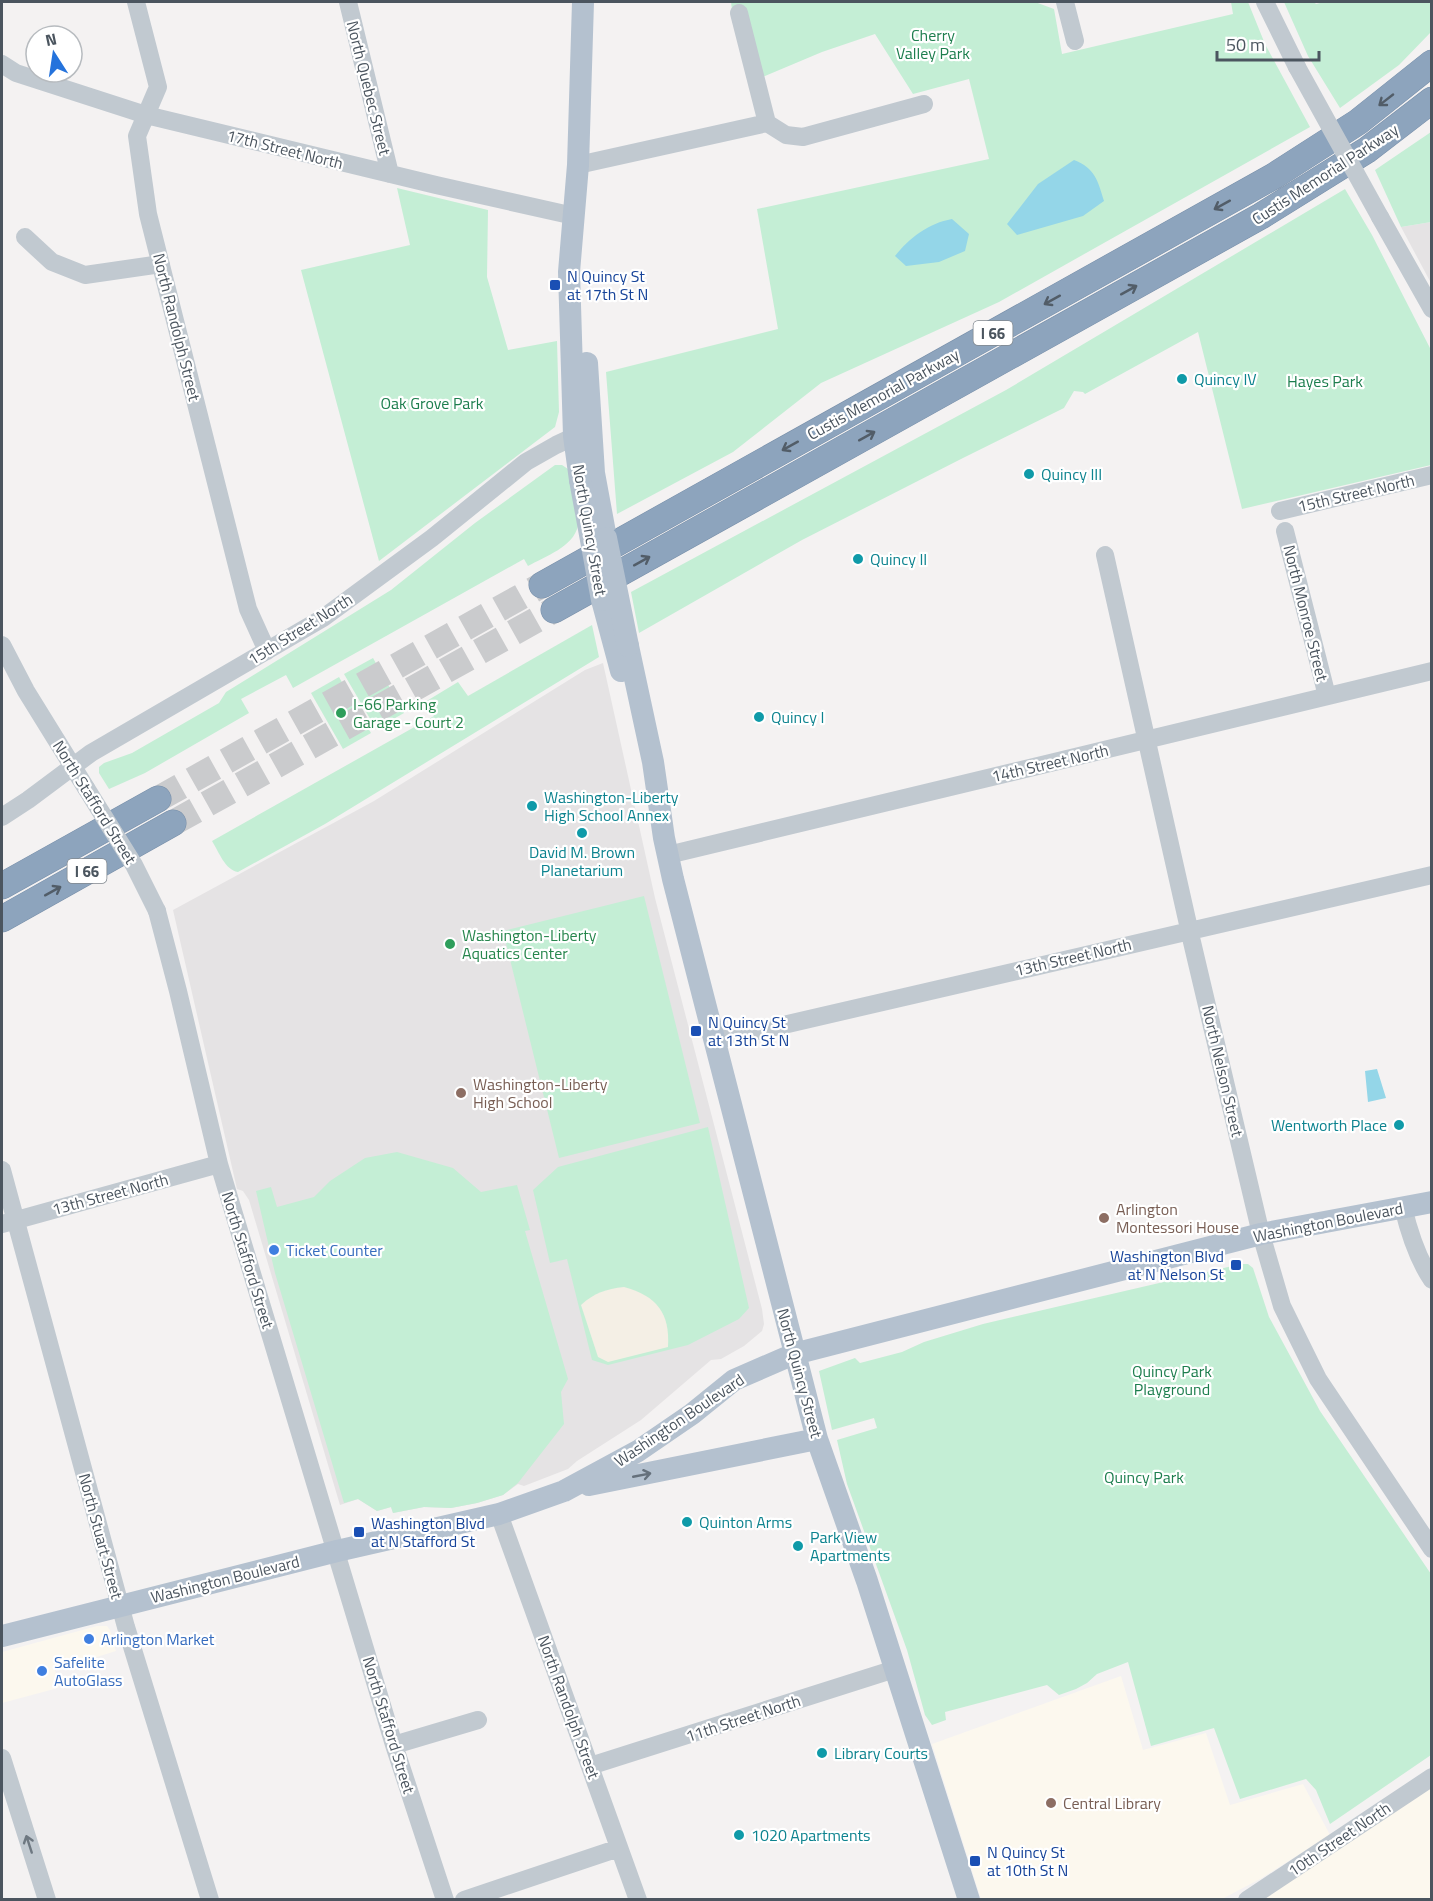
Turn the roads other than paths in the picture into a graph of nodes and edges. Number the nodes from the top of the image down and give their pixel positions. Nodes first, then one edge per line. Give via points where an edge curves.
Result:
1 (136, 2) edge
2 (348, 2) edge
3 (583, 2) edge
4 (1065, 2) edge
5 (1265, 2) edge
6 (739, 13) dead end
7 (1074, 41) dead end
8 (1431, 63) edge
9 (2, 64) edge
10 (1431, 100) edge
11 (924, 105) dead end
12 (146, 115) junction
13 (767, 123) junction
14 (578, 165) junction
15 (390, 174) junction
16 (574, 216) junction
17 (25, 237) dead end
18 (161, 264) junction
19 (1431, 309) edge
20 (582, 433) junction
21 (1431, 475) edge
22 (1280, 511) dead end
23 (1285, 531) dead end
24 (1105, 555) dead end
25 (542, 585) tunnel mouth
26 (554, 610) tunnel mouth
27 (2, 645) edge
28 (267, 651) junction
29 (1431, 671) edge
30 (1327, 696) junction
31 (1145, 741) junction
32 (73, 765) junction
33 (158, 799) tunnel mouth
34 (2, 817) edge
35 (173, 824) tunnel mouth
36 (666, 846) junction
37 (1431, 875) edge
38 (2, 886) edge
39 (2, 920) edge
40 (1190, 930) junction
41 (714, 1041) junction
42 (219, 1164) junction
43 (2, 1170) edge
44 (1431, 1202) edge
45 (1403, 1207) junction
46 (8, 1222) edge
47 (1261, 1234) junction
48 (1431, 1280) edge
49 (794, 1354) junction
50 (817, 1439) junction
51 (564, 1491) junction
52 (500, 1514) junction
53 (1431, 1549) edge
54 (337, 1551) junction
55 (120, 1606) junction
56 (2, 1636) edge
57 (896, 1669) junction
58 (478, 1720) dead end
59 (394, 1745) junction
60 (2, 1758) edge
61 (590, 1766) junction
62 (1431, 1777) edge
63 (619, 1848) junction
64 (47, 1899) edge
65 (210, 1899) edge
66 (445, 1899) edge
67 (464, 1899) edge
68 (638, 1899) edge
69 (969, 1899) edge
70 (1247, 1899) edge

1 - 12 street, North Randolph Street via 158,87
2 - 15 street, North Quebec Street
3 - 14 main road, North Quincy Street
4 - 7 street
5 - 19 street, bridge via 1297,68
6 - 13 street
8 -> 25 highway, Custis Memorial Parkway / I 66 via 1358,122 1274,176
9 - 12 street, 17th Street North via 16,73
26 -> 10 highway, Custis Memorial Parkway / I 66 via 1261,216 1367,150
11 - 13 street via 803,137 786,135
12 - 15 street, 17th Street North
12 - 18 street, North Randolph Street via 137,136 148,214
13 - 14 street
14 - 16 main road, North Quincy Street
15 - 16 street, 17th Street North
16 - 20 main road, North Quincy Street via 569,272
17 - 18 street via 52,262 85,275
18 - 28 street, North Randolph Street via 248,609
20 - 28 street, 15th Street North via 526,462 323,618
20 - 36 main road, North Quincy Street, bridge via 602,600 622,650 653,762
21 - 22 street, 15th Street North
23 - 30 street, North Monroe Street
24 - 31 street, North Nelson Street
27 - 32 street, North Stafford Street
28 - 32 street, 15th Street North
29 - 30 street, 14th Street North
30 - 31 street, 14th Street North
31 - 36 street, 14th Street North
31 - 40 street, North Nelson Street
32 - 34 street, 15th Street North
32 - 42 street, North Stafford Street, bridge via 134,865 157,911
33 - 38 highway, I 66
39 -> 35 highway, I 66
36 - 41 main road, North Quincy Street
37 - 40 street, 13th Street North
40 - 41 street, 13th Street North
40 - 47 street, North Nelson Street
41 - 49 main road, North Quincy Street
42 - 46 street, 13th Street North
42 - 54 street, North Stafford Street
43 - 46 street, North Stuart Street
44 - 45 main road, Washington Boulevard
45 - 47 main road, Washington Boulevard
45 - 48 street
46 - 55 street, North Stuart Street
47 - 49 main road, Washington Boulevard
47 - 53 street, North Nelson Street via 1282,1306 1318,1379
49 - 50 main road, North Quincy Street
49 - 51 main road, Washington Boulevard via 734,1380 638,1451
51 -> 50 main road
50 - 57 main road, North Quincy Street
51 - 52 main road, Washington Boulevard
52 - 54 main road, Washington Boulevard
52 - 61 street, North Randolph Street
54 - 55 main road, Washington Boulevard
54 - 59 street, North Stafford Street
55 - 56 main road, Washington Boulevard
55 - 65 street, North Stuart Street
57 - 61 street, 11th Street North
57 - 69 main road, North Quincy Street
58 - 59 street
59 - 66 street, North Stafford Street
64 -> 60 street
61 - 63 street, North Randolph Street
62 - 70 street, 10th Street North
63 - 67 street
63 - 68 street, North Randolph Street

